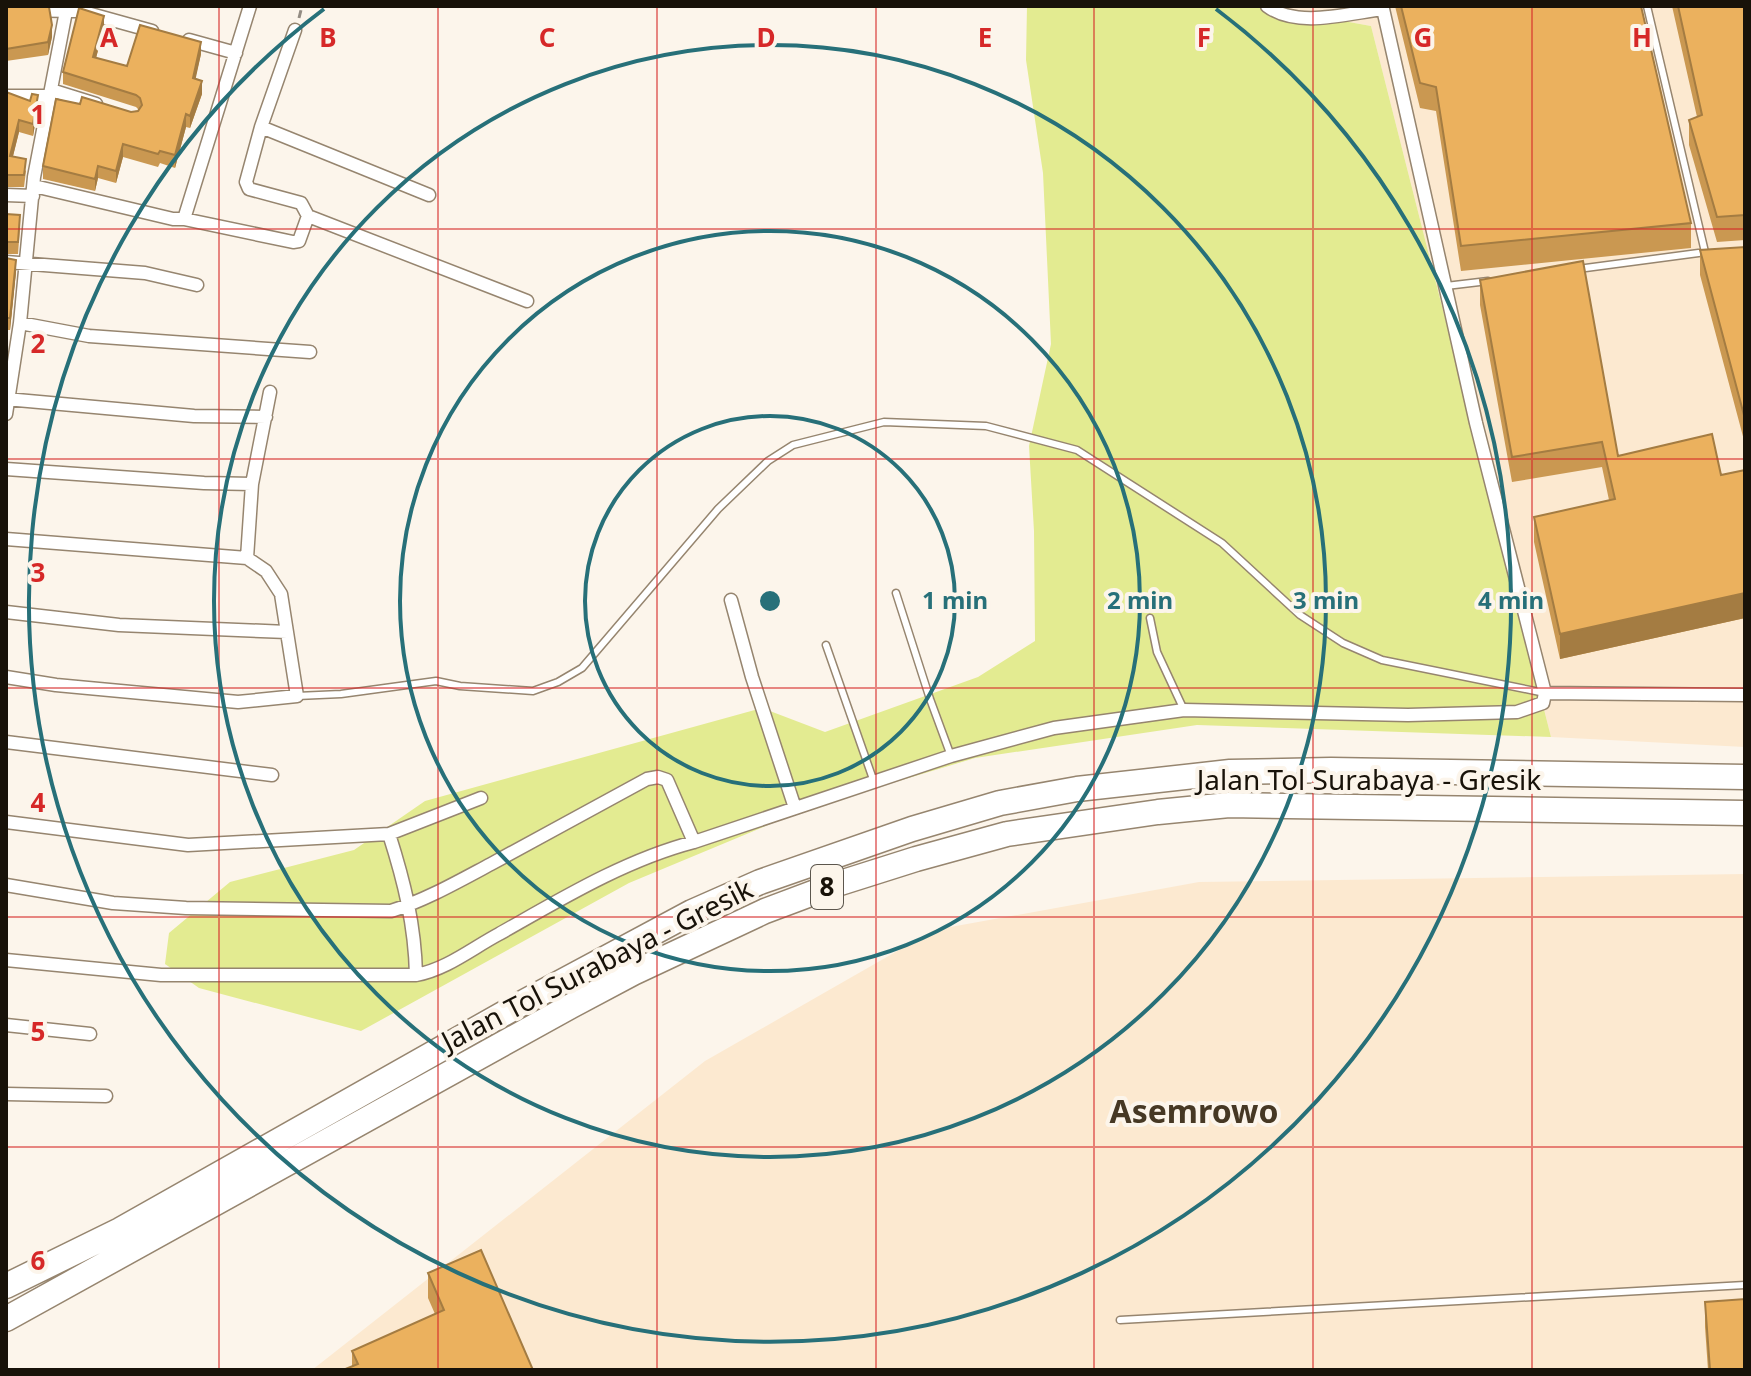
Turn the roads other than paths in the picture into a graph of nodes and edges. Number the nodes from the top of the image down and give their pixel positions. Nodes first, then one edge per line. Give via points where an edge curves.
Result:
1 (250, 6) edge
2 (1267, 6) edge
3 (1647, 6) edge
4 (1383, 7) edge
5 (67, 8) edge
6 (6, 10) edge
7 (295, 30) dead end
8 (236, 53) junction
9 (50, 93) junction
10 (6, 96) edge
11 (106, 107) edge
12 (261, 127) junction
13 (34, 191) junction
14 (6, 195) edge
15 (429, 195) dead end
16 (308, 216) junction
17 (184, 219) junction
18 (1718, 251) edge
19 (1705, 252) junction
20 (6, 262) edge
21 (26, 263) junction
22 (1568, 270) edge
23 (1492, 280) edge
24 (197, 285) dead end
25 (1446, 286) junction
26 (527, 301) dead end
27 (15, 329) edge
28 (310, 352) dead end
29 (270, 392) dead end
30 (7, 399) edge
31 (6, 414) edge
32 (266, 417) junction
33 (6, 469) edge
34 (252, 484) junction
35 (6, 539) edge
36 (247, 558) junction
37 (896, 593) dead end
38 (731, 600) dead end
39 (6, 612) edge
40 (1150, 618) dead end
41 (287, 632) junction
42 (826, 645) dead end
43 (6, 677) edge
44 (1545, 693) junction
45 (1745, 695) edge
46 (297, 696) junction
47 (1184, 710) junction
48 (6, 742) edge
49 (951, 756) junction
50 (272, 775) dead end
51 (1745, 777) edge
52 (874, 782) junction
53 (481, 798) dead end
54 (795, 808) junction
55 (1745, 813) edge
56 (6, 822) edge
57 (389, 834) junction
58 (694, 842) junction
59 (6, 885) edge
60 (410, 905) junction
61 (6, 960) edge
62 (416, 975) junction
63 (6, 1025) edge
64 (90, 1034) dead end
65 (6, 1094) edge
66 (106, 1096) dead end
67 (1745, 1285) edge
68 (6, 1286) edge
69 (6, 1319) edge
70 (1120, 1320) dead end

1 - 8 street
2 - 4 street via 1296,17
3 - 19 lane
4 - 25 street
5 - 6 street
5 - 8 street
5 - 9 street
7 - 12 street
8 - 17 street
9 - 10 street
9 - 11 street
9 - 13 street
12 - 15 street
12 - 16 street via 246,186 301,203
13 - 14 street
13 - 17 street
13 - 21 street
16 - 17 street via 303,236 293,242
16 - 26 street
18 - 19 lane
19 - 22 lane
20 - 21 street
21 - 24 street via 145,273
21 - 27 street
23 - 25 lane
25 - 44 street via 1489,480
27 - 28 street
27 - 30 street
29 - 32 street
30 - 31 street
30 - 32 street
32 - 34 street
33 - 34 street
34 - 36 street
35 - 36 street
36 - 41 street via 266,571 281,594
37 - 49 lane
38 - 54 street
39 - 41 street via 119,625
40 - 47 lane via 1157,652
41 - 46 street
42 - 52 lane
43 - 46 street via 238,702
44 - 45 street
44 - 46 lane via 1382,660 1343,643 1300,615 1222,543 1077,450 986,426 884,422 793,445 768,461 718,509 582,668 558,682 533,691 436,681
44 - 47 street via 1543,703 1517,712
47 - 49 street via 1054,728
48 - 50 street
49 - 52 street
51 - 68 highway, Jalan Tol Surabaya - Gresik / 8 via 1230,772 1000,803 760,882 692,912 120,1230
52 - 54 street
53 - 57 street
54 - 58 street
55 - 69 highway, Jalan Tol Surabaya - Gresik / 8 via 1229,805 1007,834 916,859 765,911 633,973
56 - 57 street via 188,845
57 - 60 street
58 - 60 street via 667,780 647,779
58 - 62 street via 655,852 444,967
59 - 60 street via 113,903 186,908 391,911
60 - 62 street
61 - 62 street via 161,975
63 - 64 street
65 - 66 street
67 - 70 lane

